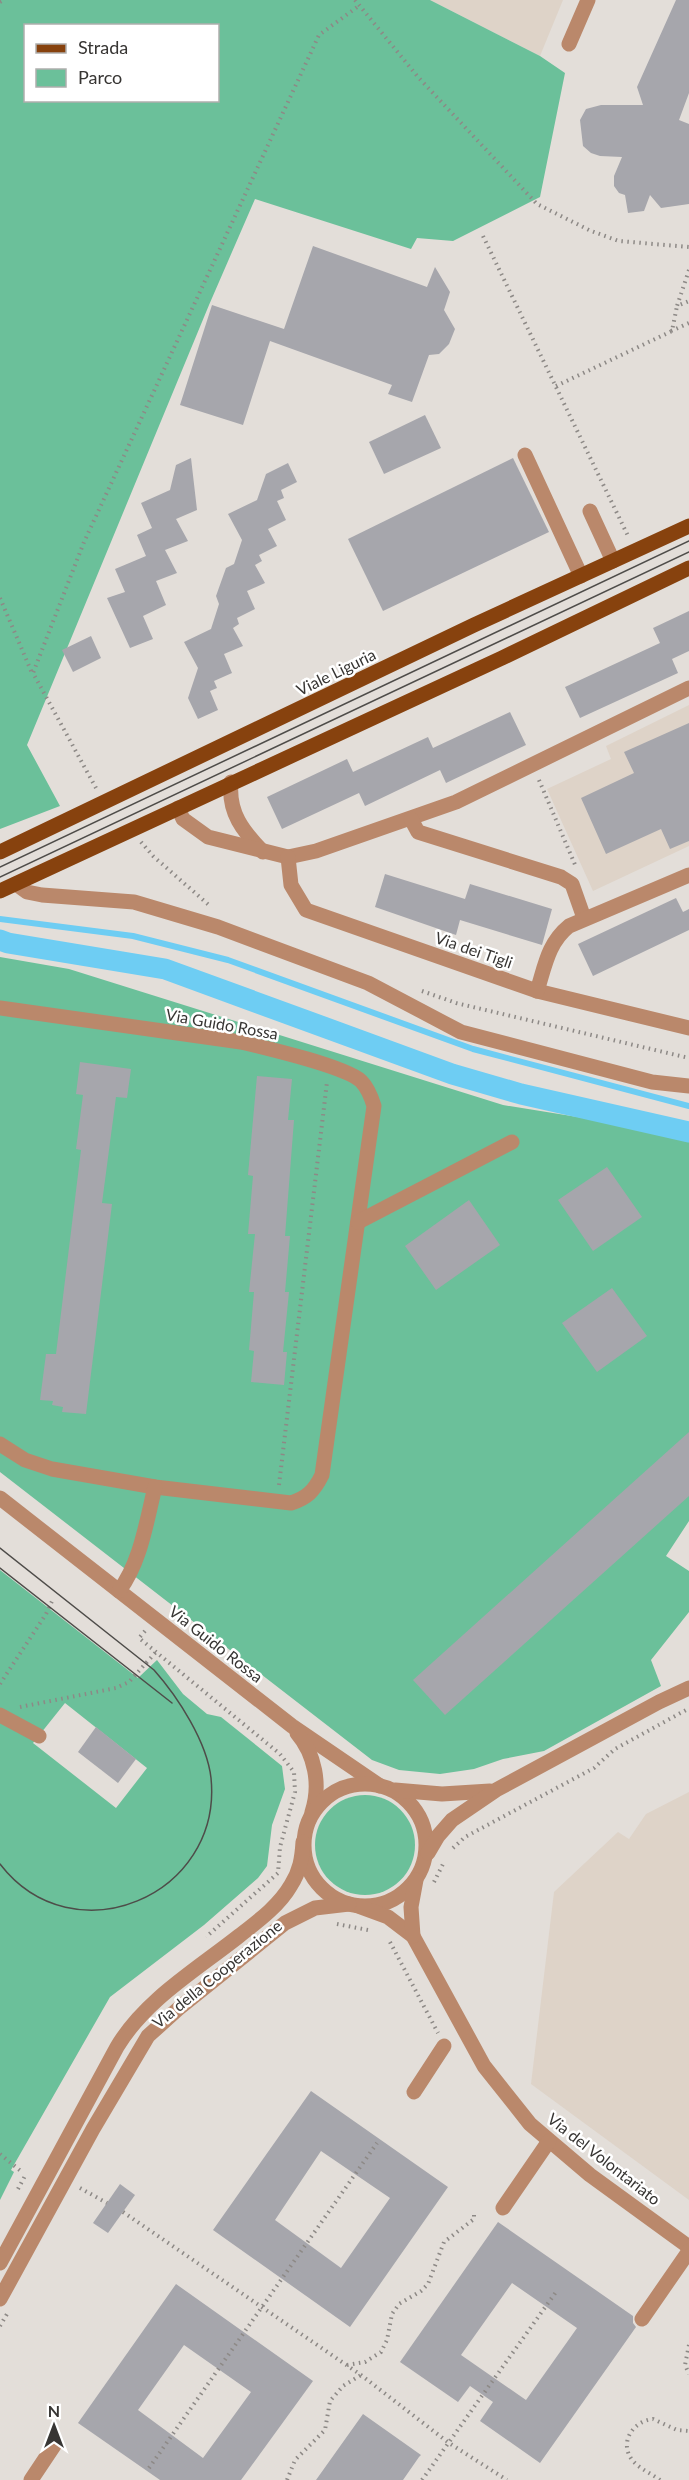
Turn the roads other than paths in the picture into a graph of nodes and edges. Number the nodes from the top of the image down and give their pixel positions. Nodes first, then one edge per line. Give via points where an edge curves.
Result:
1 (588, 0) edge
2 (569, 44) dead end
3 (525, 455) dead end
4 (590, 511) dead end
5 (689, 526) edge
6 (613, 561) junction
7 (689, 568) edge
8 (582, 576) junction
9 (689, 688) edge
10 (231, 782) junction
11 (178, 808) junction
12 (411, 819) junction
13 (0, 852) edge
14 (263, 852) junction
15 (288, 857) junction
16 (689, 875) edge
17 (16, 884) junction
18 (0, 891) edge
19 (584, 918) junction
20 (537, 991) junction
21 (0, 1008) edge
22 (689, 1028) edge
23 (689, 1086) edge
24 (512, 1142) dead end
25 (358, 1222) junction
26 (0, 1444) edge
27 (154, 1487) junction
28 (0, 1498) edge
29 (119, 1591) junction
30 (689, 1688) edge
31 (5, 1712) edge
32 (292, 1726) junction
33 (39, 1736) dead end
34 (383, 1787) junction
35 (496, 1790) junction
36 (310, 1818) junction
37 (303, 1842) junction
38 (421, 1868) junction
39 (353, 1905) junction
40 (413, 1936) junction
41 (444, 2046) road end
42 (414, 2092) dead end
43 (549, 2141) junction
44 (503, 2208) dead end
45 (689, 2249) edge
46 (0, 2263) edge
47 (6, 2302) edge
48 (642, 2319) dead end
49 (55, 2444) dead end
50 (31, 2480) edge

1 - 2 street
3 - 8 street
4 - 6 street
5 - 6 main road, Viale Liguria
6 - 8 main road, Viale Liguria
7 - 10 main road
8 - 13 main road, Viale Liguria
9 - 12 street via 456,802
10 - 11 main road
10 - 14 street via 229,800 237,818
11 - 14 street via 183,819 208,837
11 - 17 main road
12 - 15 street
12 - 19 street via 418,832 561,877 572,884
14 - 15 street
15 - 20 street, Via dei Tigli via 291,885 306,910
16 - 19 street
17 - 18 main road
17 - 23 street via 27,892 42,895 134,902 218,927 368,983 461,1032 652,1082
19 - 20 street via 557,936
20 - 22 street, Via dei Tigli
21 - 25 street, Via Guido Rossa via 241,1042 344,1072 360,1081 374,1106
24 - 25 street
25 - 27 street, Via Guido Rossa via 322,1475 314,1490 291,1503
26 - 27 street, Via Guido Rossa via 25,1460 52,1469
27 - 29 street via 137,1559
28 - 29 street, Via Guido Rossa
29 - 32 street, Via Guido Rossa
30 - 35 street, Via Guido Rossa
31 - 33 street
32 - 34 street, Via Guido Rossa
32 - 36 street, Via Guido Rossa via 303,1739 314,1766 316,1792
34 - 35 street, Via Guido Rossa via 442,1794
34 - 36 street via 358,1784 338,1790 325,1798
34 - 38 street via 407,1800 420,1819 426,1841
35 - 38 street, Via Guido Rossa via 444,1828
36 - 37 street
37 - 39 street via 305,1862 314,1880 329,1895
37 - 46 street, Via della Cooperazione via 300,1868 281,1900 147,2008 129,2028
38 - 39 street via 409,1888 394,1899 376,1905
38 - 40 street, Via del Volontariato via 412,1896
39 - 40 street, Via del Volontariato via 388,1917
39 - 47 street, Via della Cooperazione via 315,1908 296,1916 156,2026 122,2077
40 - 43 street, Via del Volontariato via 483,2066 530,2124
41 - 42 street
43 - 44 street
43 - 45 street, Via del Volontariato
45 - 48 street
49 - 50 street

